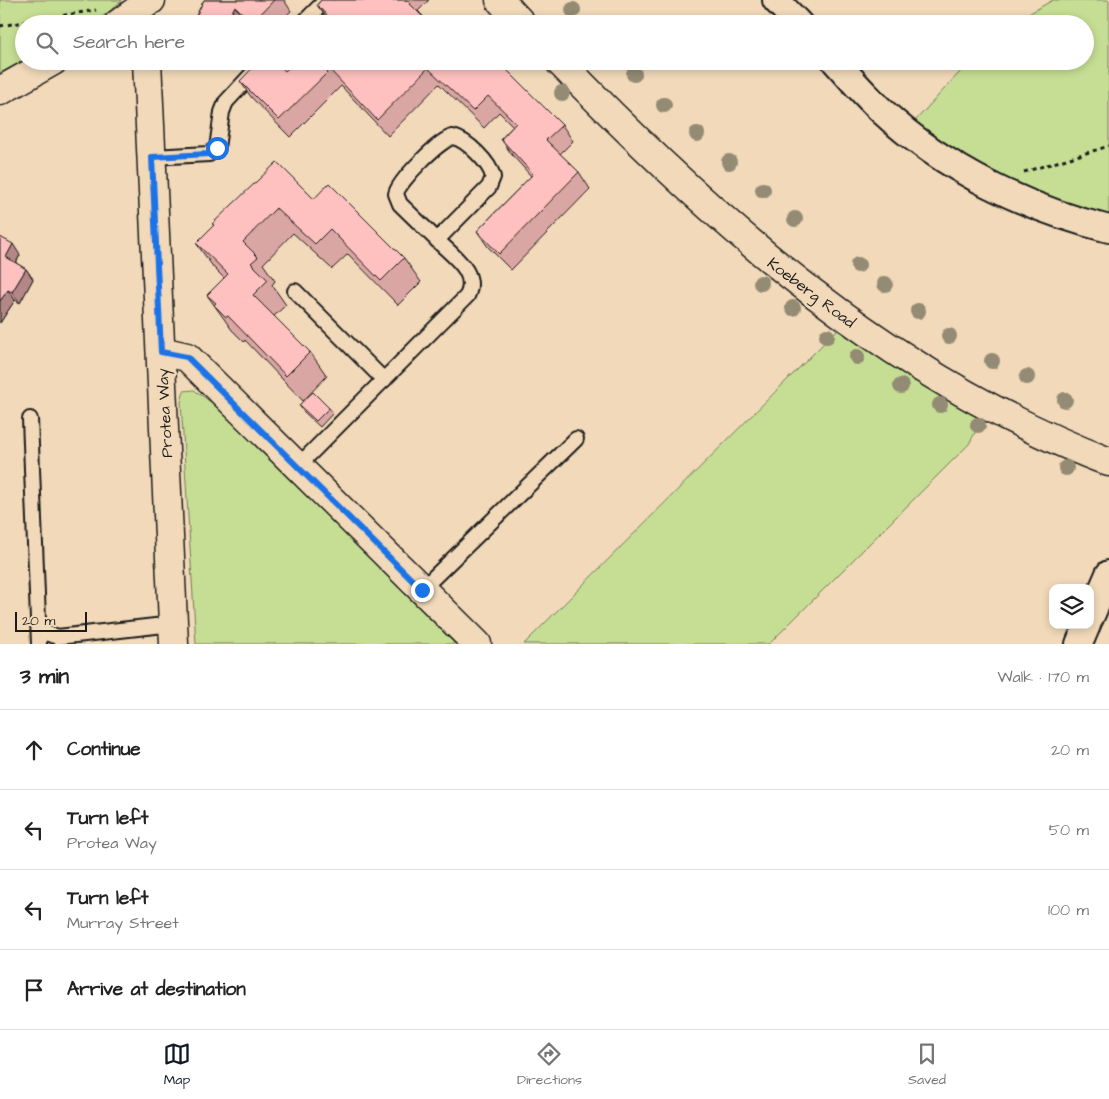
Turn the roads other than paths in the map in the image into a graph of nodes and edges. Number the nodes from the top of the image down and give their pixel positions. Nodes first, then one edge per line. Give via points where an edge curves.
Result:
1 (151, 0) edge
2 (326, 0) edge
3 (500, 0) edge
4 (776, 0) edge
5 (126, 15) edge
6 (311, 15) edge
7 (514, 15) edge
8 (790, 15) edge
9 (38, 70) edge
10 (147, 70) edge
11 (256, 70) edge
12 (568, 70) edge
13 (843, 70) edge
14 (0, 91) edge
15 (152, 157) junction
16 (1109, 229) edge
17 (437, 240) junction
18 (295, 291) dead end
19 (161, 352) junction
20 (384, 380) junction
21 (30, 419) dead end
22 (576, 439) dead end
23 (1109, 462) edge
24 (297, 467) junction
25 (1109, 574) edge
26 (422, 590) junction
27 (1094, 609) edge
28 (1085, 629) edge
29 (174, 634) edge
30 (40, 638) edge
31 (477, 644) edge
32 (1079, 644) edge

1 - 5 street
2 - 6 lane
3 - 7 street
4 - 8 street
9 - 14 street
10 - 15 street, Protea Way
11 - 15 lane via 226,102 217,148 209,154
12 - 23 street, Koeberg Road via 628,133 722,220 834,310 962,394 1005,417
13 - 16 street via 882,111 958,167 1050,212
15 - 19 street, Protea Way
17 - 17 lane via 400,204 396,194 400,184 442,141 453,137 463,141 489,167 493,177 489,187
17 - 20 lane via 467,271 470,291
18 - 20 lane
19 - 24 street via 187,357
19 - 29 street, Protea Way
20 - 24 lane
21 - 30 lane
22 - 26 lane
24 - 26 street
25 - 27 street
26 - 31 street
28 - 32 street
29 - 30 lane

